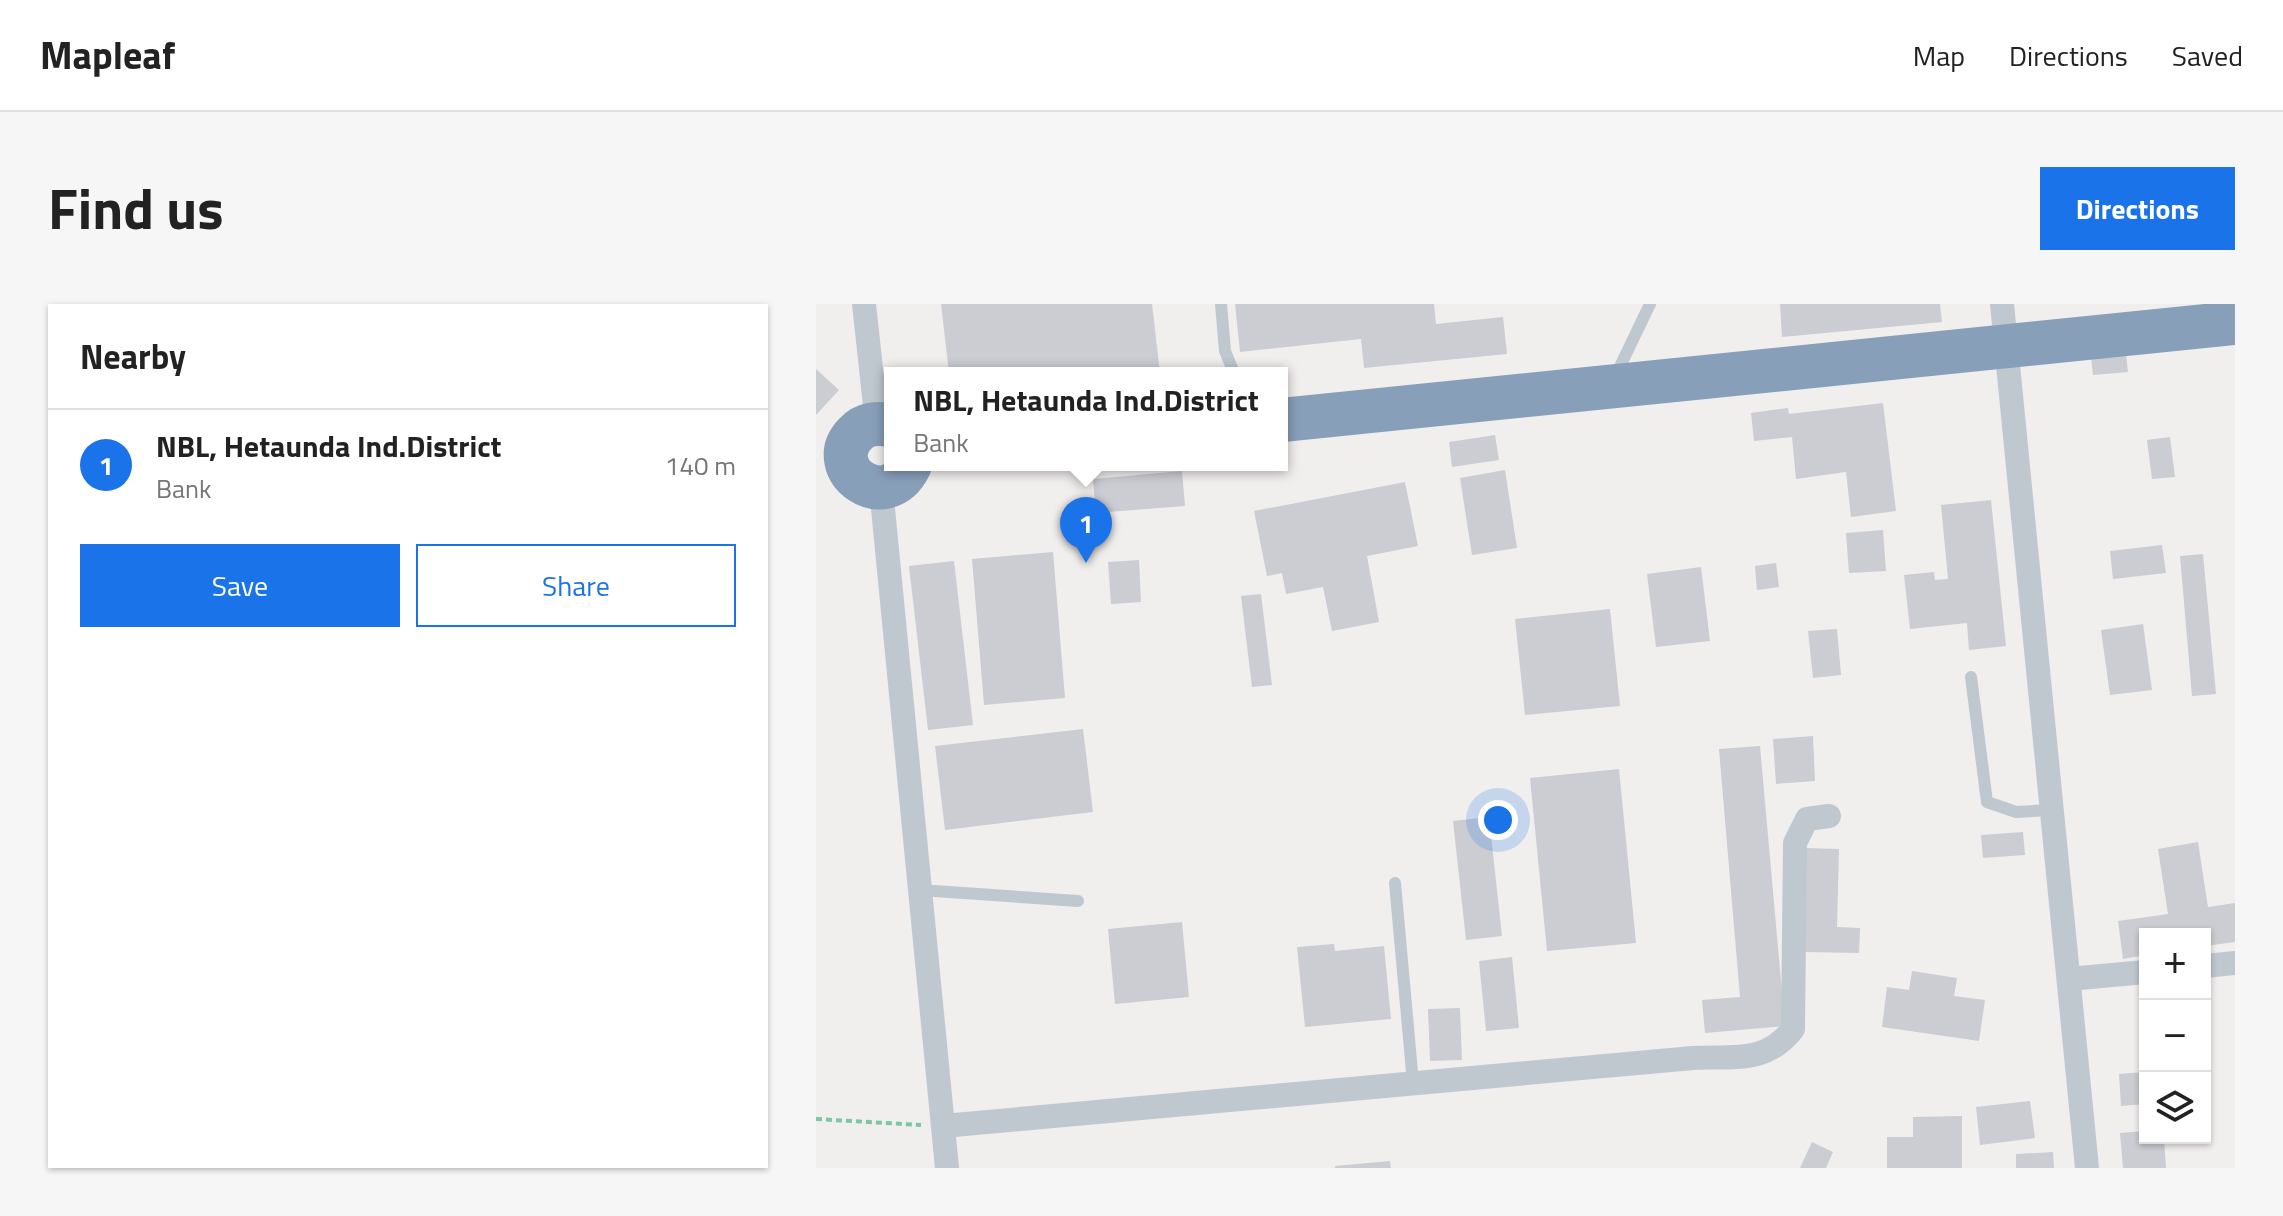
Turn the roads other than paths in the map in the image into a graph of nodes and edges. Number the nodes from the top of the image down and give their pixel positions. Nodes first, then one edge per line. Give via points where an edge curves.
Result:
1 (864, 304) edge
2 (1221, 304) edge
3 (1650, 304) edge
4 (2235, 323) edge
5 (2004, 325) edge
6 (1232, 367) edge
7 (1610, 387) junction
8 (1288, 419) edge
9 (883, 425) edge
10 (831, 456) edge
11 (895, 476) edge
12 (1971, 677) dead end
13 (2052, 810) junction
14 (1829, 816) dead end
15 (1395, 883) dead end
16 (920, 890) junction
17 (1078, 901) dead end
18 (2235, 963) edge
19 (2211, 965) edge
20 (2139, 973) edge
21 (2069, 979) junction
22 (1413, 1083) junction
23 (943, 1126) junction
24 (947, 1168) edge
25 (2087, 1168) edge

1 - 9 street
2 - 6 lane
3 - 7 lane
4 - 5 highway
5 - 7 highway
5 - 13 street
7 - 8 highway
9 - 10 highway via 857,431
10 - 11 highway via 866,486
11 - 16 street
12 - 13 lane via 1987,802 2016,812
13 - 21 street
14 - 22 street via 1807,819 1795,843 1793,1029 1780,1045 1763,1055
15 - 22 lane
16 - 17 lane
16 - 23 street
18 - 19 street
20 - 21 street
21 - 25 street
22 - 23 street
23 - 24 street

